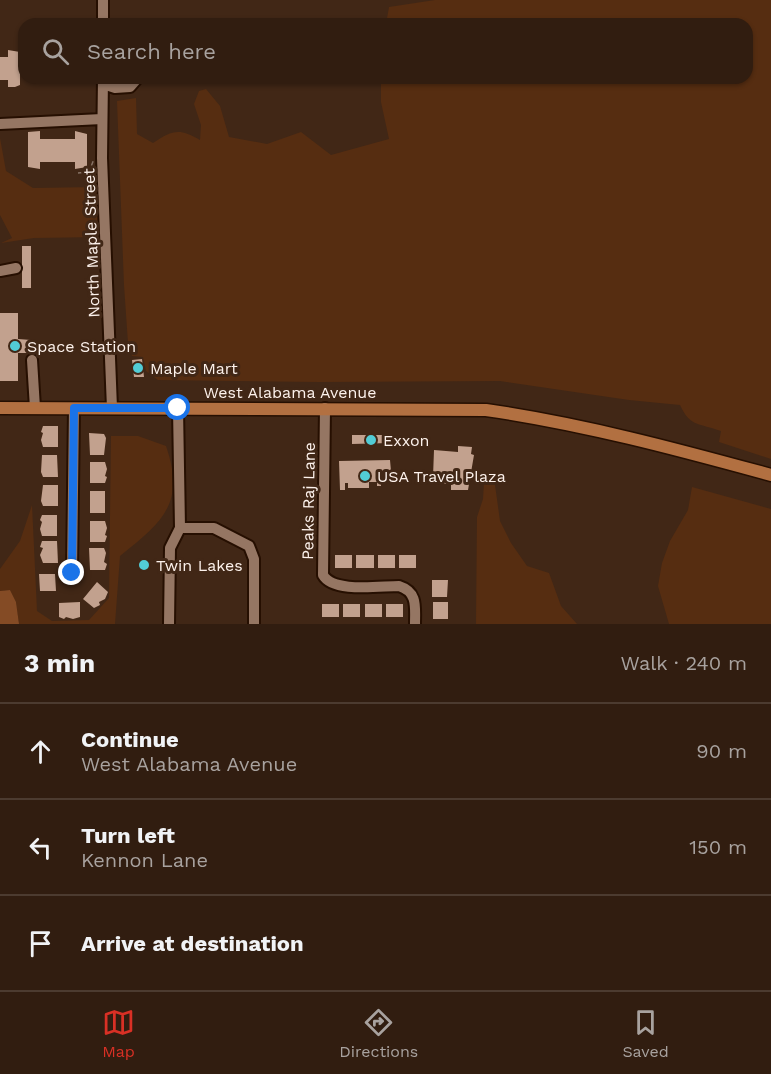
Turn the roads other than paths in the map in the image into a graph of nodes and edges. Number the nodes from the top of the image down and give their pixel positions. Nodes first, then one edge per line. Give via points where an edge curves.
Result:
1 (103, 0) edge
2 (103, 18) edge
3 (105, 84) edge
4 (109, 84) edge
5 (132, 84) edge
6 (102, 119) junction
7 (0, 124) edge
8 (16, 268) dead end
9 (0, 271) edge
10 (32, 360) dead end
11 (0, 408) edge
12 (35, 408) junction
13 (74, 408) junction
14 (112, 408) junction
15 (178, 408) junction
16 (325, 408) junction
17 (771, 475) edge
18 (180, 528) junction
19 (72, 573) dead end
20 (169, 624) edge
21 (254, 624) edge
22 (415, 624) edge

1 - 2 street
3 - 6 street, North Maple Street
4 - 5 street via 115,88
6 - 7 street
6 - 14 street, North Maple Street
8 - 9 street
10 - 12 street
11 - 12 main road, West Alabama Avenue
12 - 13 main road, West Alabama Avenue
13 - 14 main road, West Alabama Avenue
13 - 19 street
14 - 15 main road, West Alabama Avenue
15 - 16 main road, West Alabama Avenue
15 - 18 street
16 - 17 main road, West Alabama Avenue via 508,413 632,437
16 - 22 street, Peaks Raj Lane via 322,575 338,586 407,589 414,599
18 - 20 street via 170,548
18 - 21 street via 214,528 249,546 254,559

